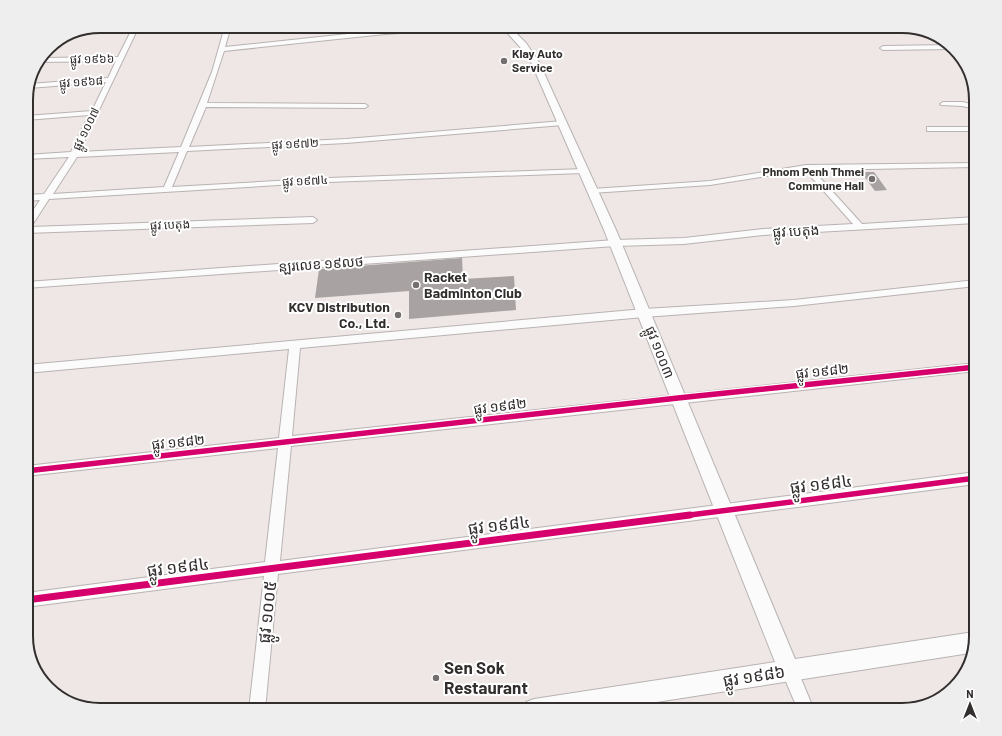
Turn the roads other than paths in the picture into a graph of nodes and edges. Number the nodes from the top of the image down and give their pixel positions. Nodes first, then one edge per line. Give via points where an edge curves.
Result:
1 (133, 33) edge
2 (226, 33) edge
3 (343, 33) edge
4 (512, 33) edge
5 (943, 47) edge
6 (883, 48) dead end
7 (222, 49) junction
8 (120, 59) junction
9 (47, 60) edge
10 (110, 80) junction
11 (35, 86) edge
12 (943, 104) dead end
13 (203, 105) junction
14 (365, 106) dead end
15 (969, 106) edge
16 (94, 113) junction
17 (33, 117) edge
18 (563, 123) junction
19 (969, 128) edge
20 (930, 129) dead end
21 (183, 149) junction
22 (74, 155) junction
23 (33, 157) edge
24 (969, 165) edge
25 (806, 167) junction
26 (584, 171) junction
27 (167, 189) junction
28 (592, 191) junction
29 (47, 197) junction
30 (33, 198) edge
31 (33, 218) edge
32 (313, 220) dead end
33 (969, 220) edge
34 (860, 227) junction
35 (33, 229) edge
36 (616, 243) junction
37 (969, 284) edge
38 (33, 285) edge
39 (644, 313) junction
40 (295, 345) junction
41 (33, 368) edge
42 (969, 368) edge
43 (678, 398) junction
44 (284, 442) junction
45 (33, 470) edge
46 (969, 479) edge
47 (724, 511) junction
48 (272, 569) junction
49 (33, 599) edge
50 (968, 643) edge
51 (789, 670) junction
52 (258, 703) edge
53 (579, 703) edge
54 (803, 703) edge

1 - 8 street, ផ្លូវ ១០០៧
2 - 7 street
3 - 7 street
4 - 18 street, ផ្លូវ ១០០៣ via 534,62
5 - 6 street
7 - 13 street
8 - 9 street, ផ្លូវ ១៩៦៦
8 - 10 street, ផ្លូវ ១០០៧
10 - 11 street, ផ្លូវ ១៩៦៨
10 - 16 street, ផ្លូវ ១០០៧
12 - 15 street
13 - 14 street
13 - 21 street
16 - 17 street
16 - 22 street, ផ្លូវ ១០០៧
18 - 21 street, ផ្លូវ ១៩៧២ via 346,141
18 - 26 street, ផ្លូវ ១០០៣
19 - 20 street
21 - 22 street, ផ្លូវ ១៩៧២
21 - 27 street
22 - 23 street, ផ្លូវ ១៩៧២
22 - 29 street, ផ្លូវ ១០០៧
24 - 25 street
25 - 28 street via 710,183
25 - 34 street
26 - 27 street, ផ្លូវ ១៩៧៤ via 370,178
26 - 28 street, ផ្លូវ ១០០៣
27 - 29 street, ផ្លូវ ១៩៧៤
28 - 36 street, ផ្លូវ ១០០៣
29 - 30 street, ផ្លូវ ១៩៧៤
29 - 31 street, ផ្លូវ ១០០៧
32 - 35 street, ផ្លូវ បេតុង
33 - 34 street, ផ្លូវ បេតុង
34 - 36 street, ផ្លូវ បេតុង via 763,232 684,241
36 - 38 street, ន្ឡរលេខ ១៩លថ
36 - 39 street, ផ្លូវ ១០០៣
37 - 39 street via 794,303
39 - 40 street
39 - 43 street, ផ្លូវ ១០០៣
40 - 41 street
40 - 44 street, ផ្លូវ ១០០៥
42 - 43 street, ផ្លូវ ១៩៨២
43 - 44 street, ផ្លូវ ១៩៨២
43 - 47 street, ផ្លូវ ១០០៣
44 - 45 street, ផ្លូវ ១៩៨២
44 - 48 street, ផ្លូវ ១០០៥
46 - 47 street, ផ្លូវ ១៩៨៤
47 - 48 street, ផ្លូវ ១៩៨៤
47 - 51 street, ផ្លូវ ១០០៣
48 - 49 street, ផ្លូវ ១៩៨៤
48 - 52 street, ផ្លូវ ១០០៥
50 - 51 street, ផ្លូវ ១៩៨៦
51 - 53 street, ផ្លូវ ១៩៨៦
51 - 54 street, ផ្លូវ ១០០៣

